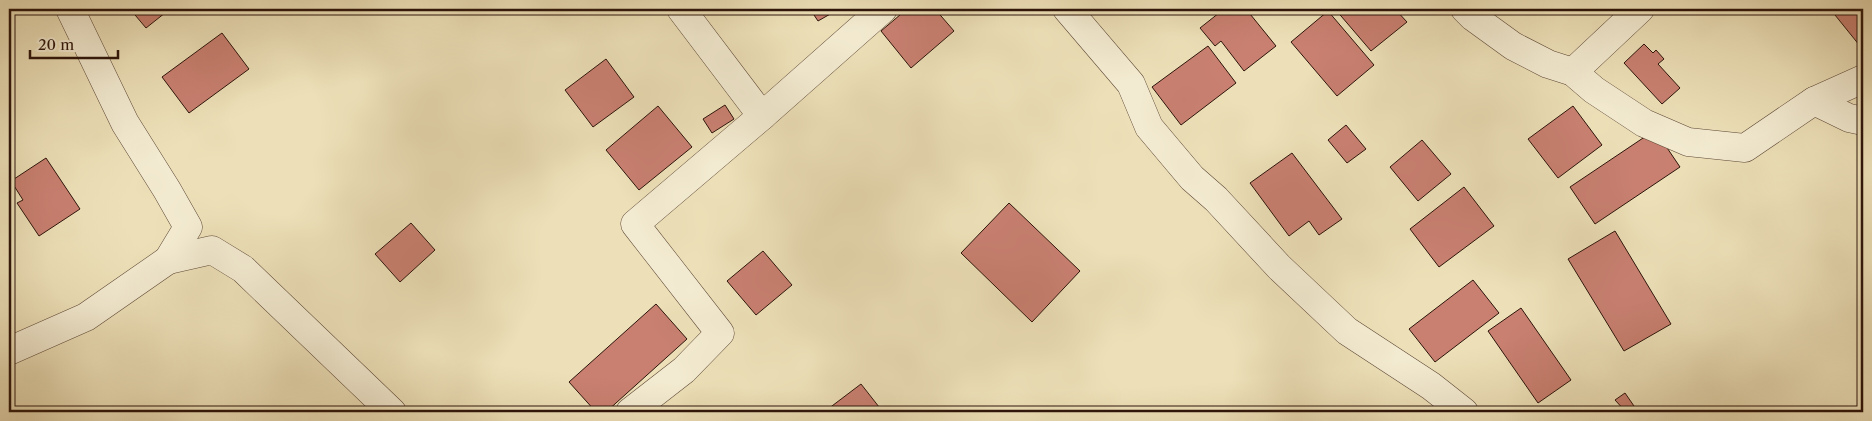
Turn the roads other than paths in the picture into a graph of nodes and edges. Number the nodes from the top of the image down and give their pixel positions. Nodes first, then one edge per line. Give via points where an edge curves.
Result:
1 (70, 9) edge
2 (681, 9) edge
3 (883, 9) edge
4 (1067, 9) edge
5 (1465, 9) edge
6 (1640, 9) edge
7 (1573, 72) junction
8 (1863, 78) edge
9 (1814, 101) junction
10 (762, 116) junction
11 (1863, 121) edge
12 (168, 260) junction
13 (9, 351) edge
14 (392, 412) edge
15 (630, 412) edge
16 (1464, 412) edge

1 - 12 street via 125,123 188,227
2 - 10 street
3 - 10 street
4 - 16 street via 1131,84 1149,126 1192,178 1216,198 1279,267 1347,331 1431,386
5 - 7 street via 1513,46 1548,64
6 - 7 street
7 - 9 street via 1644,123 1688,142 1745,148
8 - 9 street
9 - 11 street
10 - 15 street via 635,224 720,333 684,370
12 - 13 street via 86,317
12 - 14 street via 212,250 243,269

